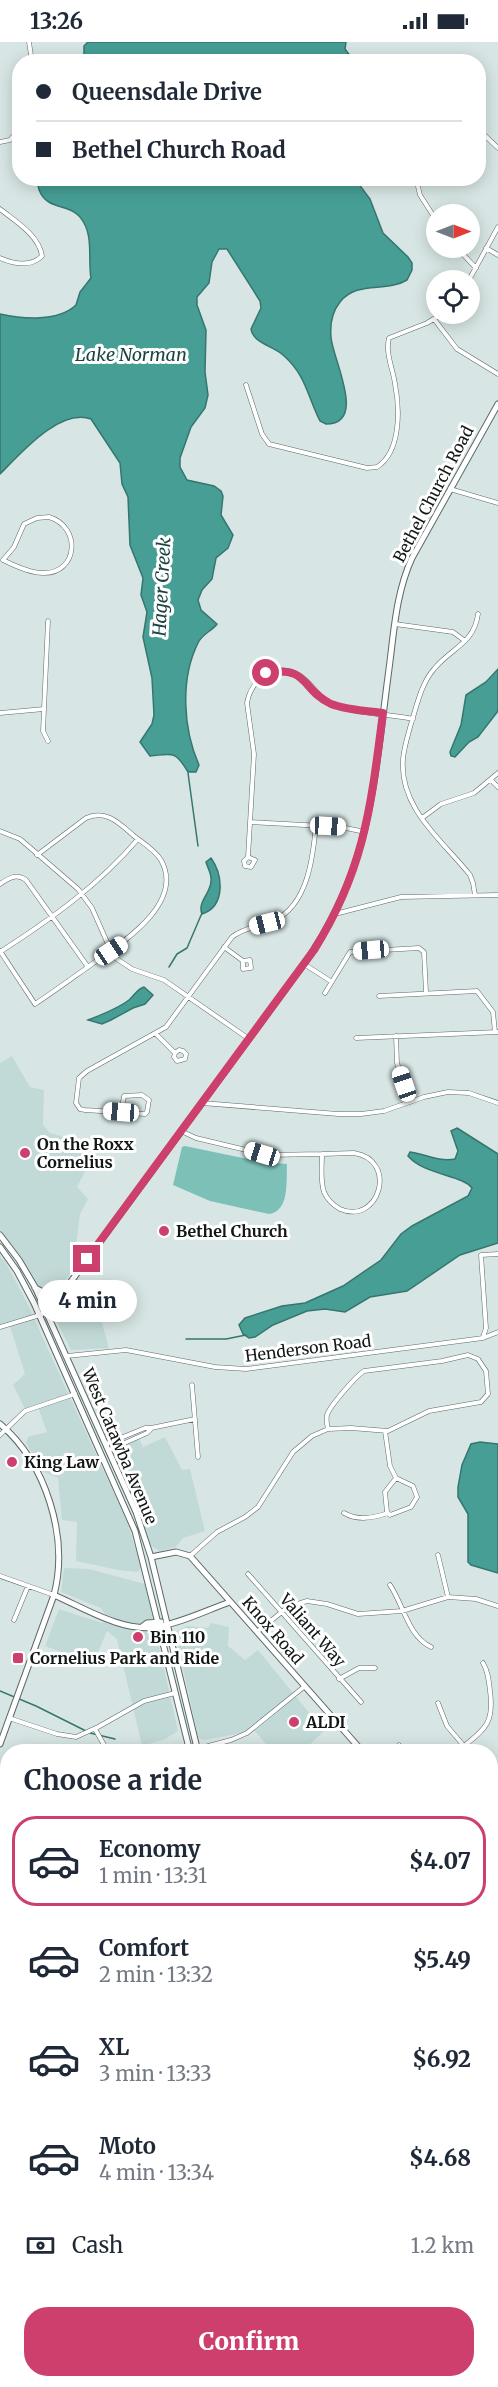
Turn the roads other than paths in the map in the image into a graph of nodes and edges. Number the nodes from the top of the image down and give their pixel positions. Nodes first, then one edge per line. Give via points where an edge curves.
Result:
1 (486, 137) edge
2 (498, 148) edge
3 (418, 186) edge
4 (426, 204) edge
5 (0, 209) edge
6 (498, 227) edge
7 (486, 248) junction
8 (498, 255) edge
9 (0, 258) edge
10 (466, 258) edge
11 (476, 268) joint
12 (426, 322) edge
13 (438, 324) edge
14 (498, 374) edge
15 (246, 385) dead end
16 (498, 404) edge
17 (450, 489) junction
18 (498, 503) edge
19 (2, 562) edge
20 (478, 614) dead end
21 (48, 621) dead end
22 (395, 624) junction
23 (465, 641) junction
24 (44, 709) junction
25 (0, 713) edge
26 (383, 713) junction
27 (412, 719) junction
28 (48, 741) dead end
29 (498, 773) edge
30 (491, 780) junction
31 (498, 788) edge
32 (422, 818) junction
33 (250, 822) junction
34 (316, 825) junction
35 (0, 831) edge
36 (365, 832) junction
37 (138, 839) junction
38 (37, 855) junction
39 (248, 857) dead end
40 (0, 884) edge
41 (83, 895) junction
42 (475, 895) junction
43 (498, 895) edge
44 (335, 914) junction
45 (50, 917) junction
46 (224, 947) junction
47 (0, 951) edge
48 (111, 951) junction
49 (243, 961) dead end
50 (304, 963) junction
51 (88, 967) junction
52 (332, 982) junction
53 (426, 992) junction
54 (325, 993) dead end
55 (379, 996) dead end
56 (188, 997) junction
57 (496, 1032) edge
58 (156, 1034) junction
59 (396, 1036) junction
60 (356, 1038) dead end
61 (249, 1039) junction
62 (175, 1053) dead end
63 (410, 1102) junction
64 (202, 1103) junction
65 (498, 1103) edge
66 (121, 1112) junction
67 (182, 1131) junction
68 (322, 1154) junction
69 (0, 1235) edge
70 (0, 1247) edge
71 (498, 1254) edge
72 (35, 1287) junction
73 (67, 1287) junction
74 (46, 1312) junction
75 (40, 1315) junction
76 (0, 1327) edge
77 (498, 1332) edge
78 (483, 1338) junction
79 (67, 1356) junction
80 (192, 1385) dead end
81 (75, 1393) junction
82 (84, 1412) junction
83 (195, 1419) junction
84 (0, 1425) edge
85 (6, 1430) junction
86 (328, 1430) junction
87 (385, 1431) junction
88 (0, 1436) edge
89 (108, 1447) junction
90 (198, 1457) dead end
91 (396, 1478) junction
92 (119, 1491) junction
93 (344, 1513) dead end
94 (388, 1513) junction
95 (142, 1530) junction
96 (190, 1556) junction
97 (438, 1556) dead end
98 (151, 1557) junction
99 (248, 1574) dead end
100 (0, 1576) edge
101 (390, 1585) dead end
102 (28, 1586) junction
103 (54, 1595) junction
104 (448, 1597) junction
105 (230, 1602) junction
106 (498, 1606) edge
107 (405, 1611) junction
108 (281, 1612) junction
109 (14, 1620) dead end
110 (166, 1623) junction
111 (159, 1624) junction
112 (257, 1632) junction
113 (431, 1647) dead end
114 (483, 1663) dead end
115 (375, 1668) dead end
116 (339, 1679) junction
117 (305, 1686) junction
118 (176, 1693) junction
119 (361, 1702) dead end
120 (438, 1703) dead end
121 (179, 1706) junction
122 (9, 1718) junction
123 (95, 1729) junction
124 (0, 1744) edge
125 (103, 1744) edge
126 (188, 1744) edge
127 (192, 1744) edge
128 (196, 1744) edge
129 (219, 1744) edge
130 (356, 1744) edge
131 (462, 1744) edge
132 (466, 1744) edge

1 - 2 street
3 - 4 street
5 - 9 street via 29,233 42,256 29,263
6 - 7 street
7 - 8 street
7 - 11 street
10 - 11 street
12 - 15 street via 389,338 388,353 398,400 396,427 392,447 377,467 367,468 268,444
13 - 14 street via 458,349
16 - 17 street, Bethel Church Road
17 - 18 street
17 - 22 street, Bethel Church Road via 407,569
19 - 19 street via 33,572 52,572 69,558 69,532 59,520 32,520 22,527 14,548
20 - 23 street via 476,628
21 - 24 street
22 - 23 street via 453,632
22 - 26 street, Bethel Church Road
23 - 27 street via 428,676
24 - 25 street
24 - 28 street via 43,731
26 - 27 street
26 - 33 street via 331,703 299,675 283,670 258,679 247,703 254,754
26 - 36 street, Bethel Church Road
27 - 32 street via 403,779
29 - 30 street
30 - 31 street
30 - 32 street via 474,793 437,806
32 - 42 street via 472,879
33 - 34 street
33 - 39 street
34 - 36 street
34 - 46 street via 310,873 289,909 277,919 242,930
35 - 38 street via 20,839
36 - 44 street, Bethel Church Road
37 - 38 street via 111,818 94,815
37 - 41 street
37 - 48 street via 161,860 165,888 138,930
38 - 41 street
40 - 45 street via 13,876 21,877
41 - 45 street
41 - 48 street
42 - 43 street
42 - 44 street via 401,897
44 - 50 street, Bethel Church Road
45 - 47 street
45 - 51 street
46 - 49 street
46 - 56 street
47 - 51 street via 34,1004
48 - 51 street
48 - 56 street via 126,966 156,976
50 - 52 street
50 - 61 street, Bethel Church Road
52 - 53 street via 350,952 419,948 424,952
52 - 54 street
53 - 55 street
53 - 57 street via 477,991 493,1012
56 - 58 street
56 - 61 street
57 - 59 street
58 - 62 street
58 - 66 street via 79,1078 76,1103 80,1109
59 - 60 street
59 - 63 street via 397,1063
61 - 64 street, Bethel Church Road
63 - 64 street via 384,1111 349,1114
63 - 65 street via 448,1092 469,1093
64 - 67 street, Bethel Church Road
66 - 66 street via 144,1114 149,1100 142,1095 124,1096
67 - 68 street via 267,1155
67 - 73 street, Bethel Church Road
68 - 68 street via 322,1183 331,1202 355,1211 373,1202 381,1180 372,1161 354,1153
69 - 72 street, West Catawba Avenue
70 - 75 street, West Catawba Avenue
71 - 78 street via 481,1255 486,1328
72 - 73 street via 47,1294
72 - 74 street, West Catawba Avenue
73 - 74 street, Bethel Church Road
74 - 75 street, Bethel Church Road
74 - 79 street, West Catawba Avenue
75 - 76 street, Bethel Church Road
75 - 81 street, West Catawba Avenue
77 - 78 street, Henderson Road
78 - 79 street, Henderson Road via 246,1369 126,1350
79 - 89 street, West Catawba Avenue
80 - 83 street
81 - 82 street, West Catawba Avenue
81 - 85 street via 25,1412
82 - 89 street via 104,1448
82 - 92 street, West Catawba Avenue
83 - 89 street via 151,1428
83 - 90 street
84 - 85 street
85 - 88 street
85 - 103 street via 32,1464 50,1503 58,1552
86 - 87 street
86 - 87 street via 329,1410 354,1377 364,1371 462,1355 474,1356 484,1365 488,1389 484,1400 429,1411
86 - 96 street via 298,1446 258,1507 217,1532
87 - 91 street via 390,1466
89 - 95 street, West Catawba Avenue
91 - 94 street via 385,1492
91 - 94 street via 413,1486 417,1497 408,1508
92 - 95 street via 124,1492
92 - 111 street, West Catawba Avenue via 141,1548
93 - 94 street via 361,1518
95 - 98 street, West Catawba Avenue
96 - 98 street via 176,1552
96 - 105 street, Knox Road
97 - 104 street
98 - 110 street, West Catawba Avenue
99 - 108 street, Valiant Way
100 - 102 street
101 - 107 street
102 - 103 street
102 - 109 street
103 - 111 street via 120,1623 147,1628
103 - 122 street
104 - 106 street
104 - 107 street
105 - 110 street
105 - 112 street, Knox Road
107 - 108 street via 358,1614 307,1601
107 - 113 street via 417,1638
108 - 112 street
108 - 116 street, Valiant Way
110 - 111 street
110 - 128 street, West Catawba Avenue
111 - 118 street, West Catawba Avenue
112 - 117 street, Knox Road
114 - 132 street via 492,1702 491,1718
115 - 116 street via 359,1668
116 - 119 street, Valiant Way
117 - 129 street via 247,1733
117 - 130 street, Knox Road
118 - 121 street, West Catawba Avenue
118 - 123 street via 144,1701
120 - 131 street via 444,1722
121 - 126 street, West Catawba Avenue
121 - 127 street
122 - 123 street via 66,1737
122 - 124 street
123 - 125 street

